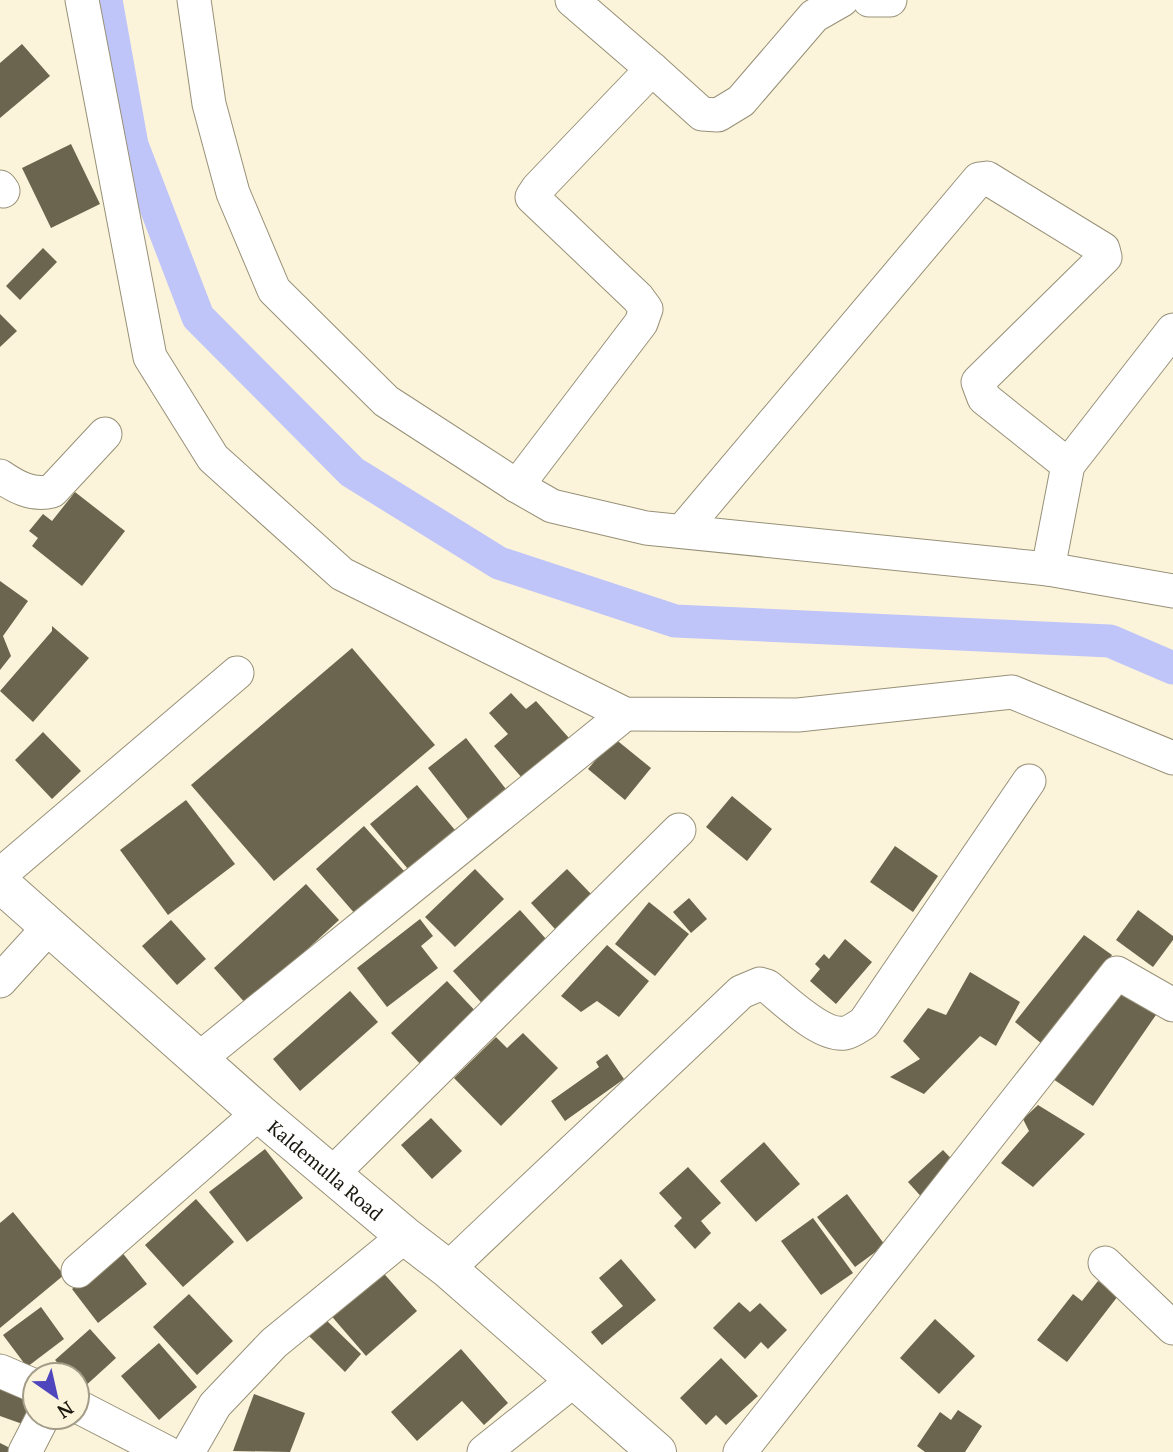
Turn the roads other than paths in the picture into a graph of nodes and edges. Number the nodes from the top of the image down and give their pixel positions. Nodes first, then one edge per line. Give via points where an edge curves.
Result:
1 (82, 0) edge
2 (194, 0) edge
3 (572, 0) edge
4 (842, 0) edge
5 (869, 0) edge
6 (890, 0) edge
7 (652, 69) junction
8 (1173, 330) edge
9 (105, 435) dead end
10 (1068, 465) junction
11 (0, 476) edge
12 (517, 486) junction
13 (683, 530) junction
14 (1048, 569) junction
15 (1173, 591) edge
16 (237, 673) dead end
17 (625, 714) junction
18 (1173, 758) edge
19 (1029, 781) dead end
20 (679, 830) dead end
21 (0, 875) edge
22 (0, 883) edge
23 (49, 927) junction
24 (0, 981) edge
25 (1173, 1005) edge
26 (199, 1059) junction
27 (259, 1113) junction
28 (332, 1174) junction
29 (405, 1236) junction
30 (1105, 1263) dead end
31 (448, 1269) junction
32 (78, 1271) dead end
33 (1173, 1328) edge
34 (0, 1371) edge
35 (21, 1380) edge
36 (574, 1380) junction
37 (91, 1413) edge
38 (36, 1431) edge
39 (25, 1452) edge
40 (166, 1452) edge
41 (188, 1452) edge
42 (484, 1452) edge
43 (657, 1452) edge
44 (740, 1452) edge

1 - 17 street via 150,357 214,458 342,574
2 - 12 street via 209,104 233,193 274,290 386,401
3 - 7 street
4 - 7 street via 814,16 741,102 718,115 702,114
5 - 6 street
7 - 12 street via 532,197 646,309 641,323
8 - 10 street
9 - 11 street via 47,493 20,490
10 - 13 street via 984,398 978,382 1105,257 1103,248 987,178 979,179
10 - 14 street
12 - 13 street via 552,506 646,528
13 - 14 street
14 - 15 street
16 - 21 street
17 - 18 street via 798,715 1012,692
17 - 26 street
19 - 31 street via 864,1023 847,1033 833,1033 767,986 760,984 741,992
20 - 28 street
22 - 23 main road, Kaldemulla Road
23 - 24 street
23 - 26 main road, Kaldemulla Road
25 - 44 street via 1116,973
26 - 27 main road, Kaldemulla Road
27 - 28 main road, Kaldemulla Road
27 - 32 street
28 - 29 main road, Kaldemulla Road
29 - 31 main road, Kaldemulla Road
29 - 41 street via 274,1343 215,1405
30 - 33 street
31 - 36 main road, Kaldemulla Road
34 - 35 street
36 - 42 street
36 - 43 main road, Kaldemulla Road
37 - 40 street
38 - 39 street

